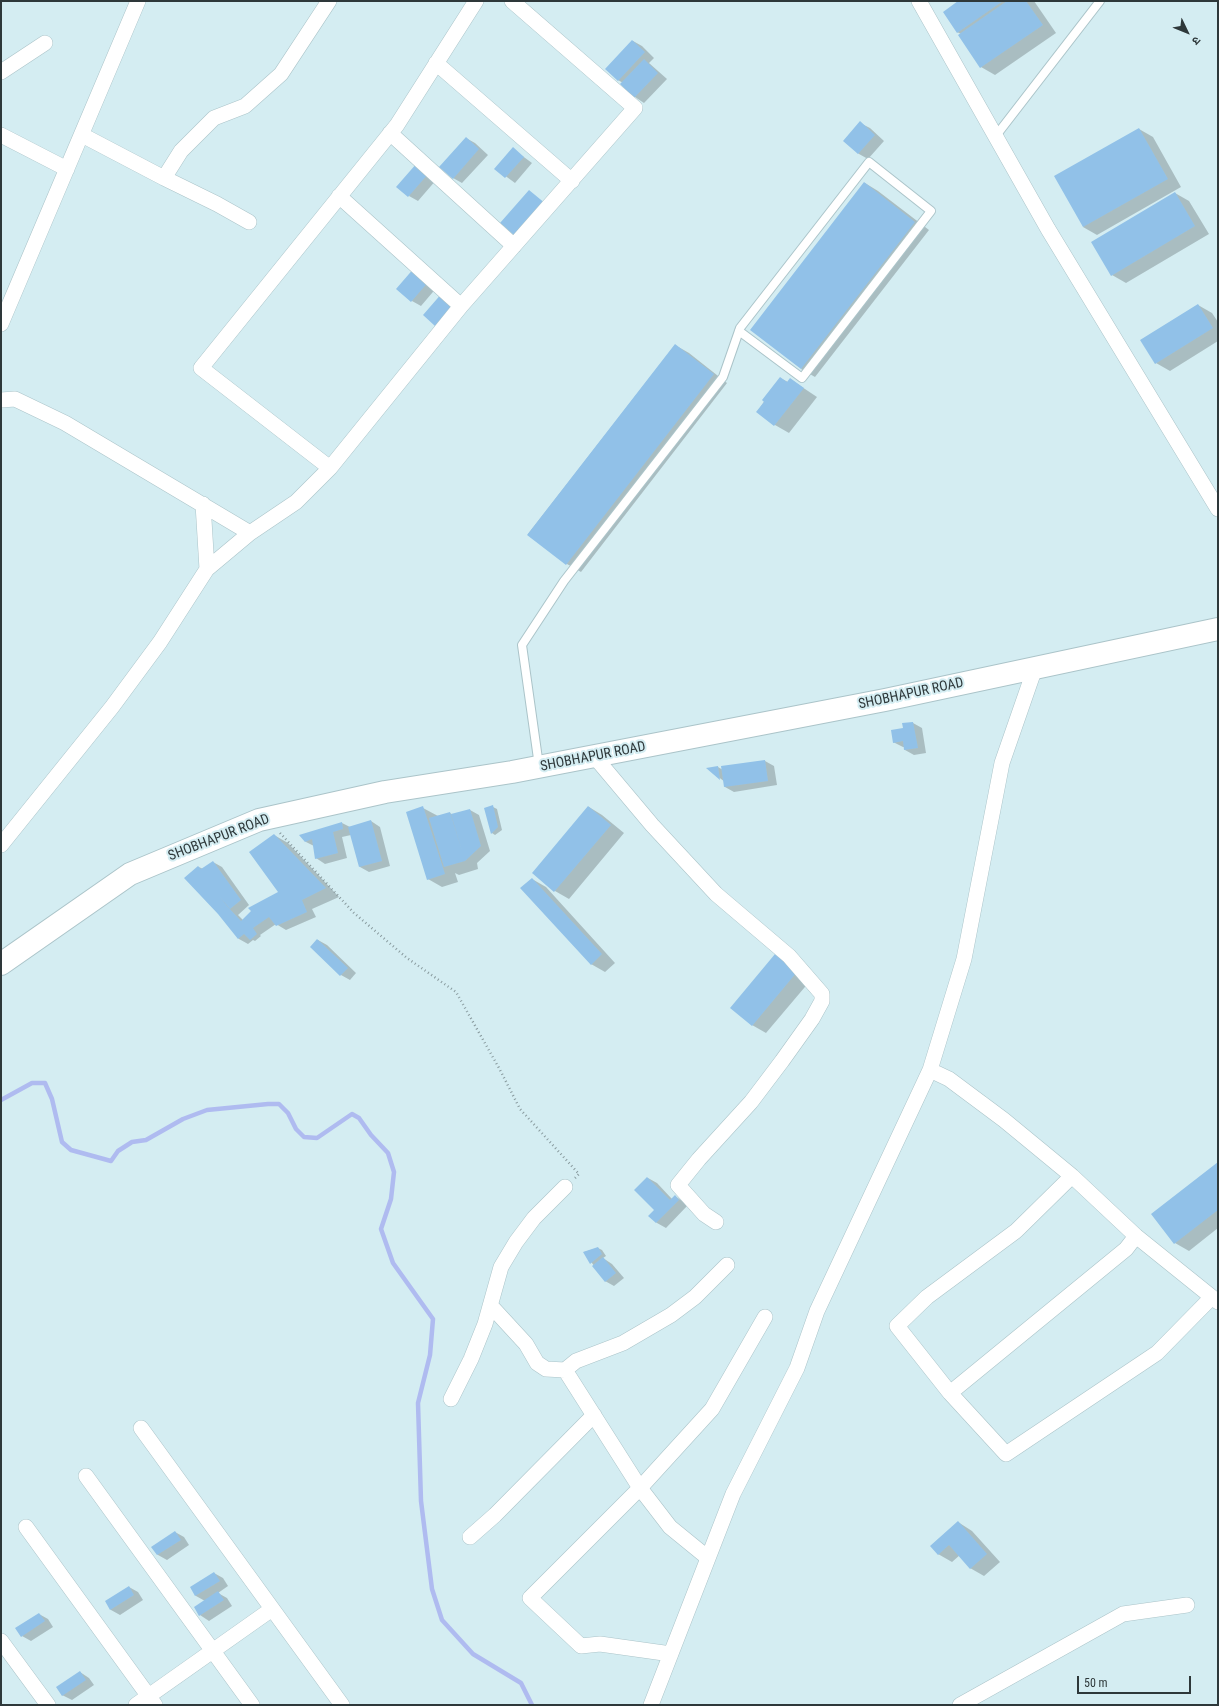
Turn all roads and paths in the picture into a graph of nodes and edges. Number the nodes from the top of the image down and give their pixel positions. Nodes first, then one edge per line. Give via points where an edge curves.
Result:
1 (138, 1) edge
2 (329, 1) edge
3 (476, 1) edge
4 (512, 1) edge
5 (919, 1) edge
6 (1100, 1) edge
7 (44, 43) dead end
8 (436, 63) junction
9 (1, 72) edge
10 (390, 133) junction
11 (1, 135) edge
12 (82, 135) junction
13 (996, 137) junction
14 (67, 169) junction
15 (164, 178) junction
16 (572, 181) junction
17 (339, 196) junction
18 (250, 222) dead end
19 (514, 246) junction
20 (461, 306) junction
21 (1, 324) edge
22 (739, 331) junction
23 (1, 400) edge
24 (330, 468) junction
25 (203, 504) junction
26 (1218, 509) edge
27 (250, 532) junction
28 (207, 569) junction
29 (1218, 629) edge
30 (1035, 668) junction
31 (594, 756) junction
32 (539, 767) junction
33 (266, 818) junction
34 (1, 845) edge
35 (1, 964) edge
36 (930, 1070) junction
37 (1072, 1176) junction
38 (565, 1187) joint
39 (716, 1222) dead end
40 (1136, 1236) junction
41 (727, 1265) dead end
42 (1215, 1299) edge
43 (491, 1306) junction
44 (765, 1317) dead end
45 (565, 1370) junction
46 (950, 1393) junction
47 (451, 1399) dead end
48 (594, 1415) junction
49 (141, 1428) dead end
50 (86, 1476) dead end
51 (640, 1488) junction
52 (26, 1527) dead end
53 (470, 1537) dead end
54 (708, 1558) junction
55 (1187, 1605) dead end
56 (272, 1609) junction
57 (1, 1641) edge
58 (213, 1651) junction
59 (671, 1654) junction
60 (152, 1701) edge
61 (48, 1705) edge
62 (136, 1705) edge
63 (252, 1705) edge
64 (342, 1705) edge
65 (651, 1705) edge
66 (960, 1705) edge

1 - 12 street
2 - 15 street via 281,74 245,106 214,118 181,151
3 - 8 street
4 - 16 street via 634,108
5 - 13 street
6 - 13 lane
7 - 9 street
8 - 10 street
8 - 16 street
10 - 17 street
10 - 19 street
11 - 14 street
12 - 14 street
12 - 15 street
13 - 26 street via 1052,236
14 - 21 street
15 - 18 street
16 - 19 street
17 - 20 street
17 - 24 street via 201,368
19 - 20 street
20 - 24 street
22 - 22 lane via 802,378 930,211 869,162
22 - 32 lane via 723,377 564,581 522,645
23 - 25 street via 15,399 65,423
24 - 27 street via 296,502
25 - 27 street
25 - 28 street
27 - 28 street
28 - 34 street via 160,642 112,707
29 - 30 main road, SHOBHAPUR ROAD
30 - 31 main road, SHOBHAPUR ROAD via 885,700
30 - 36 street via 1002,763 964,959
31 - 32 main road, SHOBHAPUR ROAD
31 - 39 street via 652,825 716,894 789,956 822,994 822,1001 812,1019 751,1102 678,1185 704,1214
32 - 33 main road, SHOBHAPUR ROAD via 385,792
33 - 35 main road, SHOBHAPUR ROAD via 130,874
33 - 38 path via 354,913 407,958 456,992 520,1109 579,1174
36 - 37 street via 949,1079 1004,1120
36 - 54 street via 817,1311 797,1368 733,1494
37 - 40 street
37 - 46 street via 1016,1231 927,1297 897,1326
38 - 43 street via 534,1218 516,1242 501,1267
40 - 42 street
40 - 46 street via 1126,1249
41 - 45 street via 695,1297 672,1315 623,1343 576,1361
42 - 46 street via 1157,1353 1006,1454
43 - 45 street via 526,1344 537,1363 546,1369
43 - 47 street via 471,1359
44 - 51 street via 712,1409
45 - 48 street
48 - 51 street
48 - 53 street
49 - 56 street
50 - 58 street
51 - 54 street via 670,1527
51 - 59 street via 530,1598 581,1646 600,1644
52 - 60 street
54 - 59 street
55 - 66 street via 1123,1614
56 - 58 street
56 - 64 street
57 - 61 street
58 - 60 street
58 - 63 street
59 - 65 street
60 - 62 street

